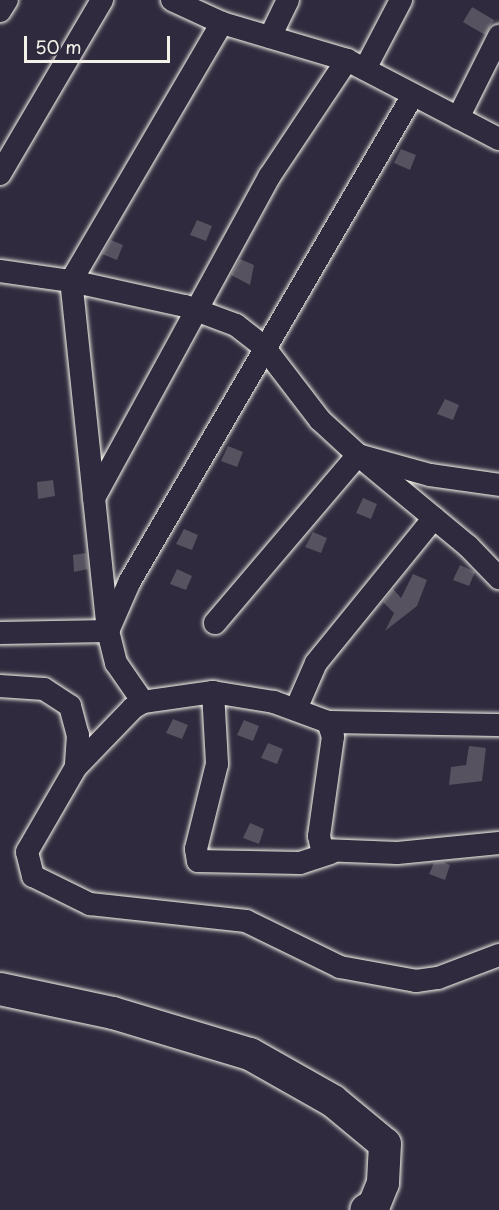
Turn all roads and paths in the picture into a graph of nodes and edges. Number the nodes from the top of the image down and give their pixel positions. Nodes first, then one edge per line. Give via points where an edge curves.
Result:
1 (7, 0) edge
2 (102, 0) edge
3 (288, 0) edge
4 (401, 0) edge
5 (178, 1) edge
6 (0, 11) edge
7 (222, 23) junction
8 (499, 36) edge
9 (270, 37) junction
10 (356, 65) junction
11 (413, 94) junction
12 (458, 118) junction
13 (499, 139) edge
14 (0, 174) edge
15 (0, 272) edge
16 (71, 280) junction
17 (196, 312) junction
18 (264, 347) junction
19 (358, 455) junction
20 (499, 485) edge
21 (94, 498) junction
22 (434, 518) junction
23 (499, 578) edge
24 (215, 623) dead end
25 (108, 631) junction
26 (0, 633) edge
27 (0, 686) edge
28 (213, 692) junction
29 (143, 702) junction
30 (296, 709) junction
31 (328, 722) junction
32 (499, 725) edge
33 (76, 767) junction
34 (499, 843) edge
35 (330, 854) junction
36 (499, 955) edge
37 (0, 989) edge
38 (366, 1210) edge

1 - 6 street
2 - 14 street
3 - 9 street
4 - 10 street
5 - 7 street
7 - 9 street
7 - 16 street
8 - 12 street
9 - 10 street
10 - 11 street
10 - 17 street via 269,177
11 - 12 street
11 - 18 street
12 - 13 street
15 - 16 street
16 - 17 street
16 - 21 street
17 - 18 street via 236,325
17 - 21 street
18 - 19 street via 320,420
18 - 25 street via 130,581
19 - 20 street via 430,476
19 - 22 street
19 - 24 street
21 - 25 street
22 - 23 street
22 - 30 street via 316,663
25 - 26 street
25 - 29 street via 116,663
27 - 33 street via 44,689 70,706 78,735
28 - 29 street
28 - 30 street
28 - 35 street via 217,764 196,849 198,861 300,863
29 - 33 street
30 - 31 street
31 - 32 street
31 - 35 street via 333,737 319,836 322,850
33 - 36 street via 27,852 33,876 51,887 90,904 246,921 340,968 416,981
34 - 35 street
37 - 38 main road via 112,1013 250,1054 333,1101 385,1144 383,1183 374,1205

